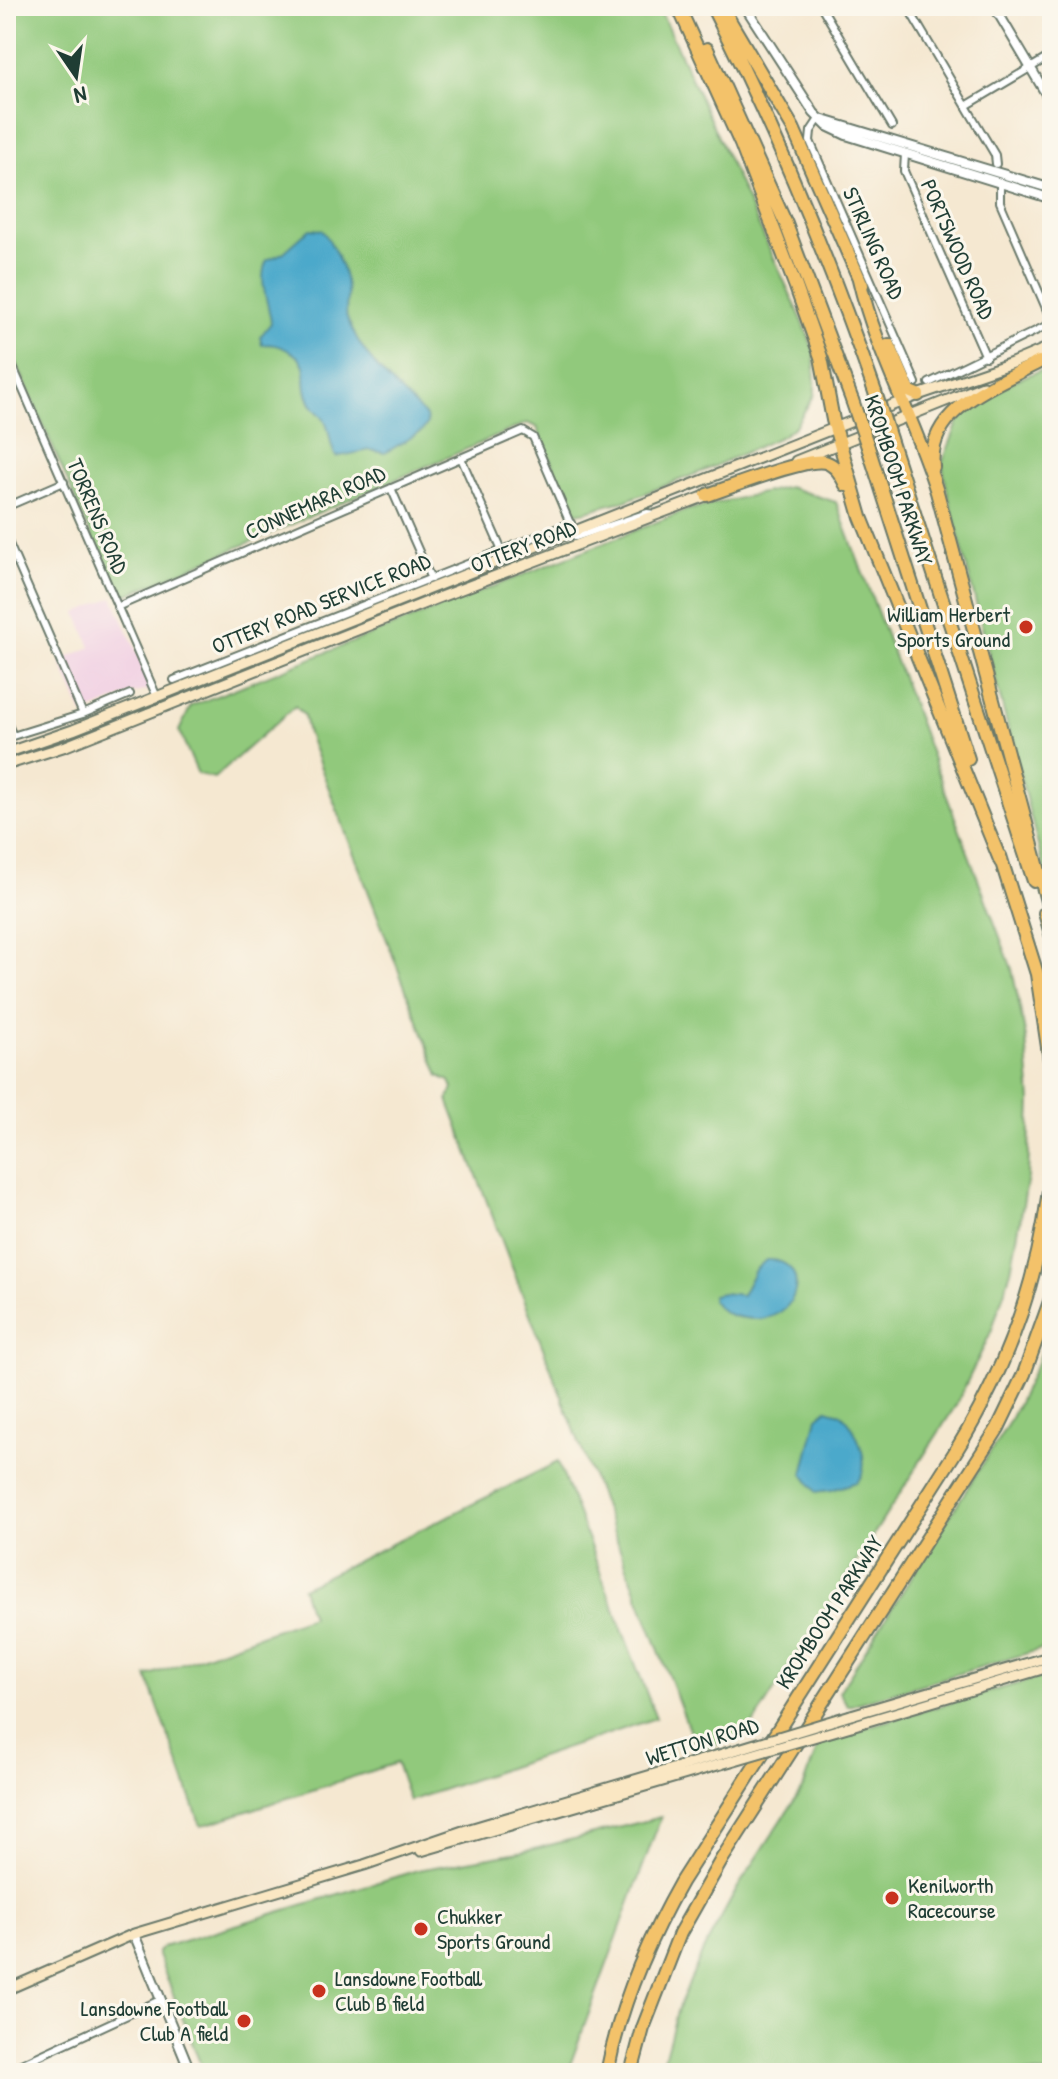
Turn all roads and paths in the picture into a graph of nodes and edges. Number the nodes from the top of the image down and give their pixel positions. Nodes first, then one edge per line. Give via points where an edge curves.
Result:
1 (678, 6) edge
2 (686, 6) edge
3 (712, 6) edge
4 (721, 6) edge
5 (821, 6) edge
6 (907, 6) edge
7 (994, 6) edge
8 (749, 8) edge
9 (1052, 55) edge
10 (1031, 68) junction
11 (1052, 104) edge
12 (966, 106) junction
13 (819, 119) junction
14 (892, 126) dead end
15 (905, 154) junction
16 (996, 164) dead end
17 (1000, 183) junction
18 (1052, 189) edge
19 (1052, 199) edge
20 (859, 279) junction
21 (1052, 323) edge
22 (1052, 346) edge
23 (6, 351) edge
24 (1052, 356) edge
25 (986, 357) junction
26 (1039, 362) junction
27 (929, 383) dead end
28 (917, 389) junction
29 (902, 401) junction
30 (909, 417) junction
31 (835, 428) junction
32 (841, 444) junction
33 (461, 458) junction
34 (64, 482) junction
35 (391, 488) junction
36 (937, 492) junction
37 (707, 495) junction
38 (6, 507) edge
39 (656, 514) junction
40 (861, 517) junction
41 (573, 528) junction
42 (6, 537) edge
43 (502, 551) junction
44 (431, 579) junction
45 (117, 607) junction
46 (174, 680) dead end
47 (130, 694) dead end
48 (156, 696) junction
49 (162, 708) junction
50 (83, 714) junction
51 (6, 720) edge
52 (10, 737) edge
53 (6, 753) edge
54 (6, 765) edge
55 (1001, 862) junction
56 (1052, 920) edge
57 (1052, 926) edge
58 (1052, 936) edge
59 (1052, 1074) edge
60 (1052, 1160) edge
61 (1052, 1296) edge
62 (1052, 1656) edge
63 (1052, 1666) edge
64 (851, 1720) junction
65 (134, 1934) junction
66 (6, 1990) edge
67 (160, 2000) junction
68 (187, 2063) junction
69 (6, 2071) edge
70 (165, 2073) edge
71 (191, 2073) edge
72 (607, 2073) edge
73 (631, 2073) edge

1 - 31 highway via 741,144 816,338
2 - 55 highway, KROMBOOM PARKWAY, bridge via 781,212 852,400
3 - 58 highway, KROMBOOM PARKWAY, bridge via 808,213 875,392
4 - 20 highway via 793,128
5 - 14 street
6 - 12 street
7 - 10 street
8 - 13 street
9 - 10 street
10 - 11 street
10 - 12 street
12 - 16 street
13 - 15 street via 831,129
13 - 18 street
13 - 28 street, STIRLING ROAD via 810,141
15 - 17 street
15 - 25 street, PORTSWOOD ROAD via 904,171
17 - 19 street
17 - 21 street via 1000,202
20 - 28 highway via 909,391
20 - 29 highway
21 - 25 street
22 - 28 main road, OTTERY ROAD via 1012,363
23 - 34 street, TORRENS ROAD
24 - 26 main road, OTTERY ROAD
25 - 27 street
26 - 30 main road, OTTERY ROAD
26 - 36 highway via 941,424 932,453
28 - 29 main road, OTTERY ROAD
29 - 30 highway
29 - 31 main road, OTTERY ROAD
30 - 32 main road, OTTERY ROAD
30 - 36 highway
31 - 32 highway
31 - 41 main road, OTTERY ROAD
32 - 37 main road, OTTERY ROAD
32 - 40 highway
33 - 35 street, CONNEMARA ROAD
33 - 41 street, CONNEMARA ROAD via 526,431
33 - 43 street
34 - 38 street
34 - 45 street, TORRENS ROAD
35 - 44 street
35 - 45 street, CONNEMARA ROAD
36 - 56 highway
37 - 39 main road, OTTERY ROAD
37 - 40 highway via 821,461 839,473
39 - 41 street, OTTERY ROAD SERVICE ROAD via 579,538
39 - 49 main road, OTTERY ROAD
40 - 55 highway
41 - 43 street, OTTERY ROAD SERVICE ROAD via 561,527
41 - 48 main road, OTTERY ROAD
42 - 50 street
43 - 44 street, OTTERY ROAD SERVICE ROAD
44 - 46 street, OTTERY ROAD SERVICE ROAD
45 - 48 street, TORRENS ROAD
47 - 50 street
48 - 49 street, TORRENS ROAD
48 - 53 main road, OTTERY ROAD
49 - 54 main road, OTTERY ROAD
50 - 52 street
51 - 52 street
55 - 59 highway, KROMBOOM PARKWAY via 1037,974
57 - 58 highway
60 - 72 highway, KROMBOOM PARKWAY via 1036,1263 991,1391 681,1882 636,1974
61 - 73 highway, KROMBOOM PARKWAY via 998,1428 680,1933
62 - 64 main road, WETTON ROAD
63 - 64 main road, WETTON ROAD
64 - 65 main road, WETTON ROAD, bridge via 463,1831
65 - 66 main road, WETTON ROAD
65 - 67 street
67 - 68 street
67 - 69 street
68 - 70 street
68 - 71 street

